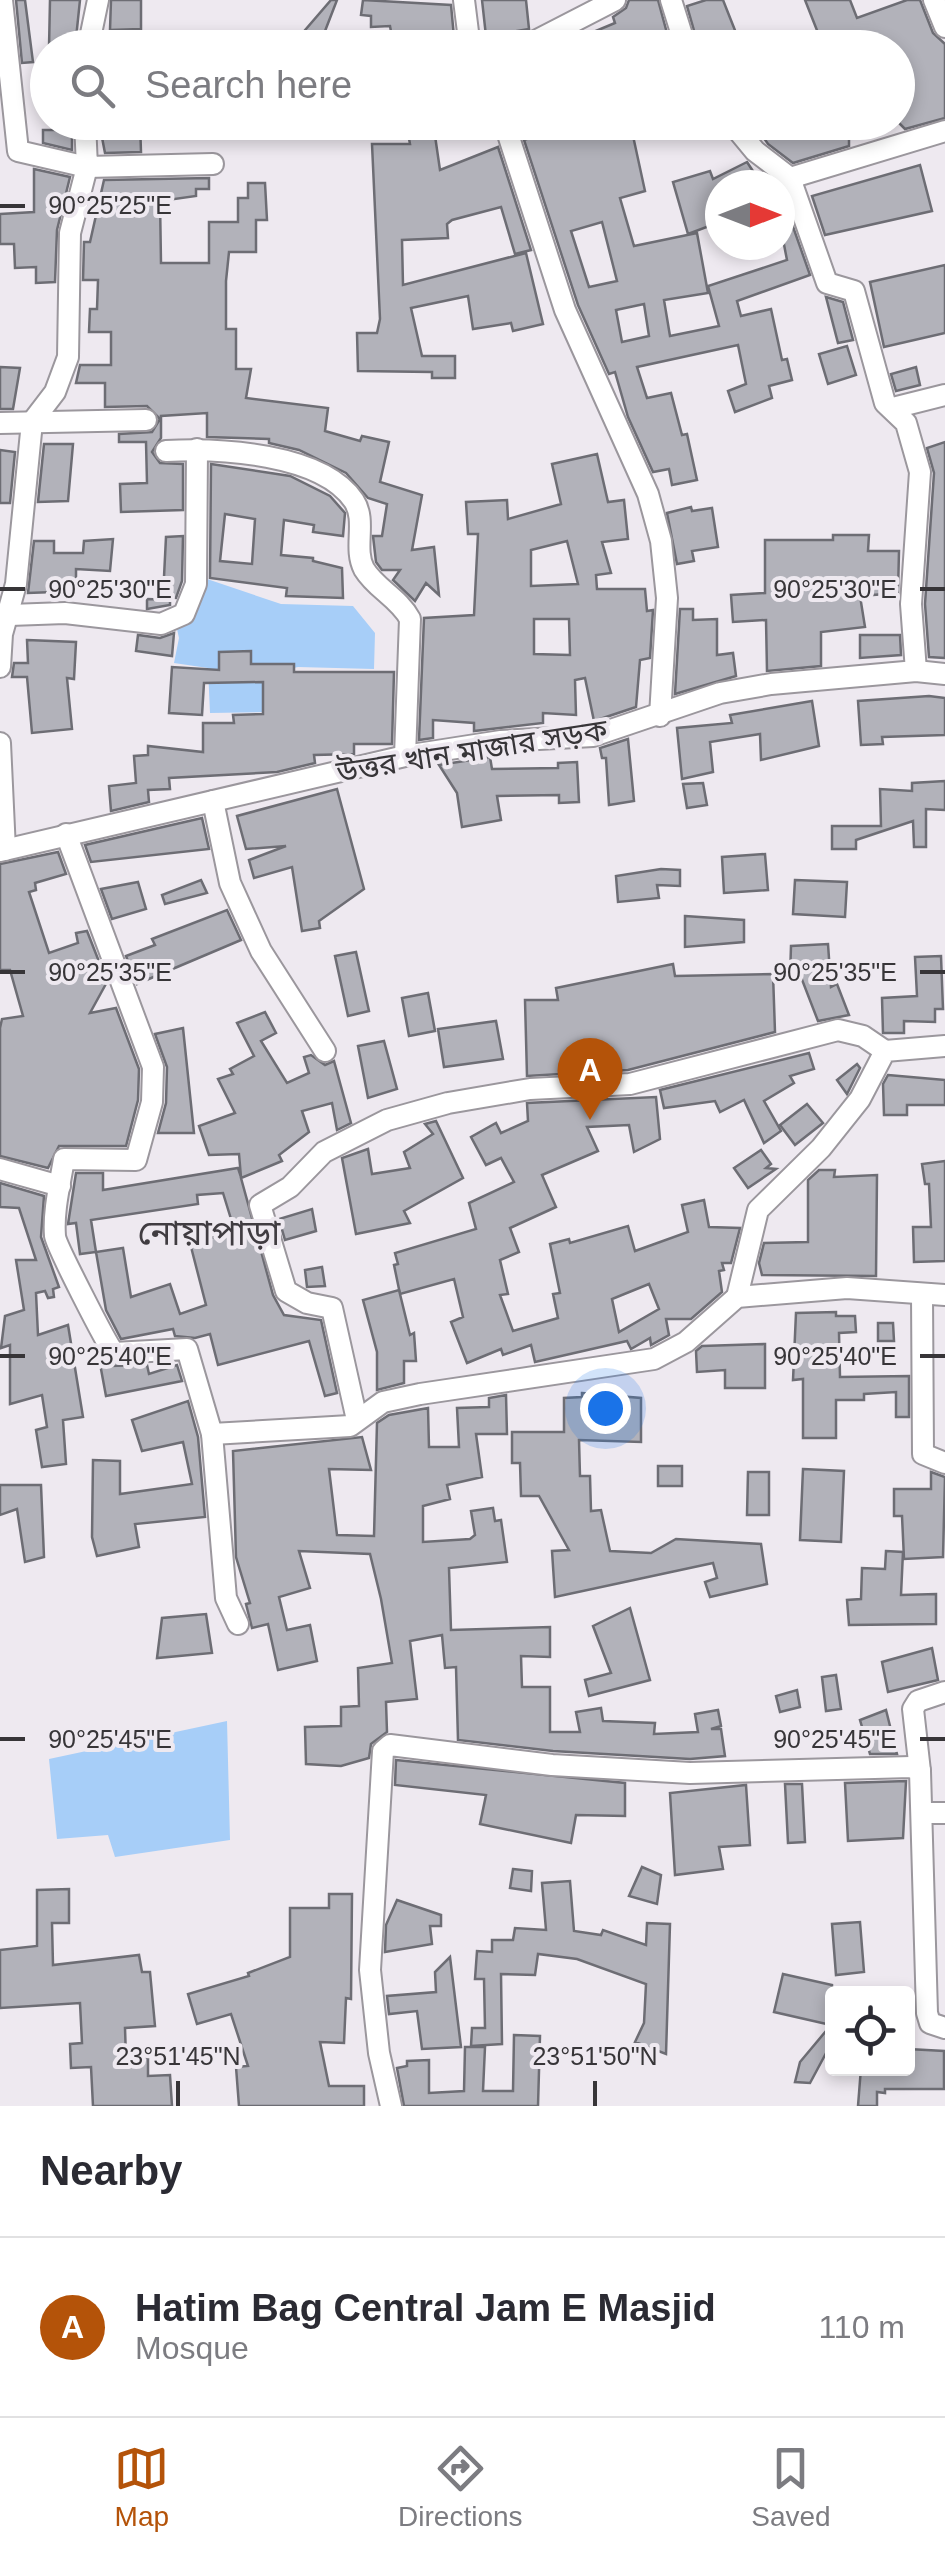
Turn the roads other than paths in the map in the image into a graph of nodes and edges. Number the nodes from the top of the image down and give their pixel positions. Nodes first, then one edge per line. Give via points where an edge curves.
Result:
1 (2, 0) edge
2 (98, 0) edge
3 (464, 0) edge
4 (615, 0) edge
5 (671, 0) edge
6 (934, 0) edge
7 (945, 26) edge
8 (92, 30) edge
9 (468, 30) edge
10 (557, 30) edge
11 (680, 30) edge
12 (945, 131) edge
13 (86, 140) edge
14 (510, 140) edge
15 (747, 140) edge
16 (213, 164) dead end
17 (87, 167) junction
18 (780, 170) edge
19 (795, 176) edge
20 (795, 192) edge
21 (945, 394) edge
22 (894, 408) junction
23 (146, 420) dead end
24 (0, 422) edge
25 (32, 422) junction
26 (197, 449) junction
27 (166, 451) dead end
28 (10, 615) junction
29 (0, 667) edge
30 (916, 671) junction
31 (945, 674) edge
32 (660, 716) junction
33 (0, 744) edge
34 (404, 756) junction
35 (213, 801) junction
36 (66, 834) junction
37 (2, 851) edge
38 (945, 1046) edge
39 (325, 1051) dead end
40 (885, 1052) junction
41 (0, 1169) edge
42 (60, 1186) junction
43 (922, 1295) junction
44 (945, 1295) edge
45 (738, 1297) junction
46 (357, 1420) junction
47 (212, 1434) junction
48 (945, 1464) edge
49 (238, 1624) dead end
50 (945, 1692) edge
51 (920, 1770) junction
52 (935, 1813) edge
53 (945, 2028) edge
54 (391, 2106) edge

1 - 17 street via 18,151
2 - 8 street
3 - 9 street
4 - 10 street
5 - 11 street
6 - 7 street
12 - 19 street
13 - 17 street
14 - 32 street via 565,310 648,494 662,541 667,598
15 - 18 street
16 - 17 street
17 - 25 street via 70,233 68,357 55,392
20 - 22 street via 828,283 854,291 886,403
21 - 22 street
22 - 30 street via 912,438 920,472 911,604
23 - 25 street
24 - 25 street
25 - 28 street
26 - 27 street
26 - 28 street via 196,584 184,614 162,624 65,613
26 - 34 street via 304,466 355,502 360,560 410,620
28 - 29 street
30 - 31 street, উত্তর খান মাজার সড়ক
30 - 32 street, উত্তর খান মাজার সড়ক via 771,684
32 - 34 street, উত্তর খান মাজার সড়ক via 593,736
33 - 37 street
34 - 35 street, উত্তর খান মাজার সড়ক
35 - 36 street, উত্তর খান মাজার সড়ক
35 - 39 street via 230,883 261,951
36 - 37 street, উত্তর খান মাজার সড়ক
36 - 42 street via 153,1067 152,1102 136,1160 64,1159
38 - 40 street
40 - 45 street via 860,1100 758,1210
40 - 46 street via 838,1030 630,1084 530,1089 448,1103 387,1120 324,1152 260,1206 286,1291 332,1308
41 - 42 street
42 - 47 street via 55,1241 100,1336 114,1354 187,1349
43 - 44 street
43 - 45 street via 847,1288
43 - 48 street via 923,1454
45 - 46 street via 686,1342 654,1359 420,1394 383,1402
46 - 47 street via 325,1429
47 - 49 street via 226,1598
50 - 51 street via 913,1709
51 - 52 street
51 - 54 street via 690,1773 390,1745 383,1751 370,1970
52 - 53 street via 928,2013 930,2022

